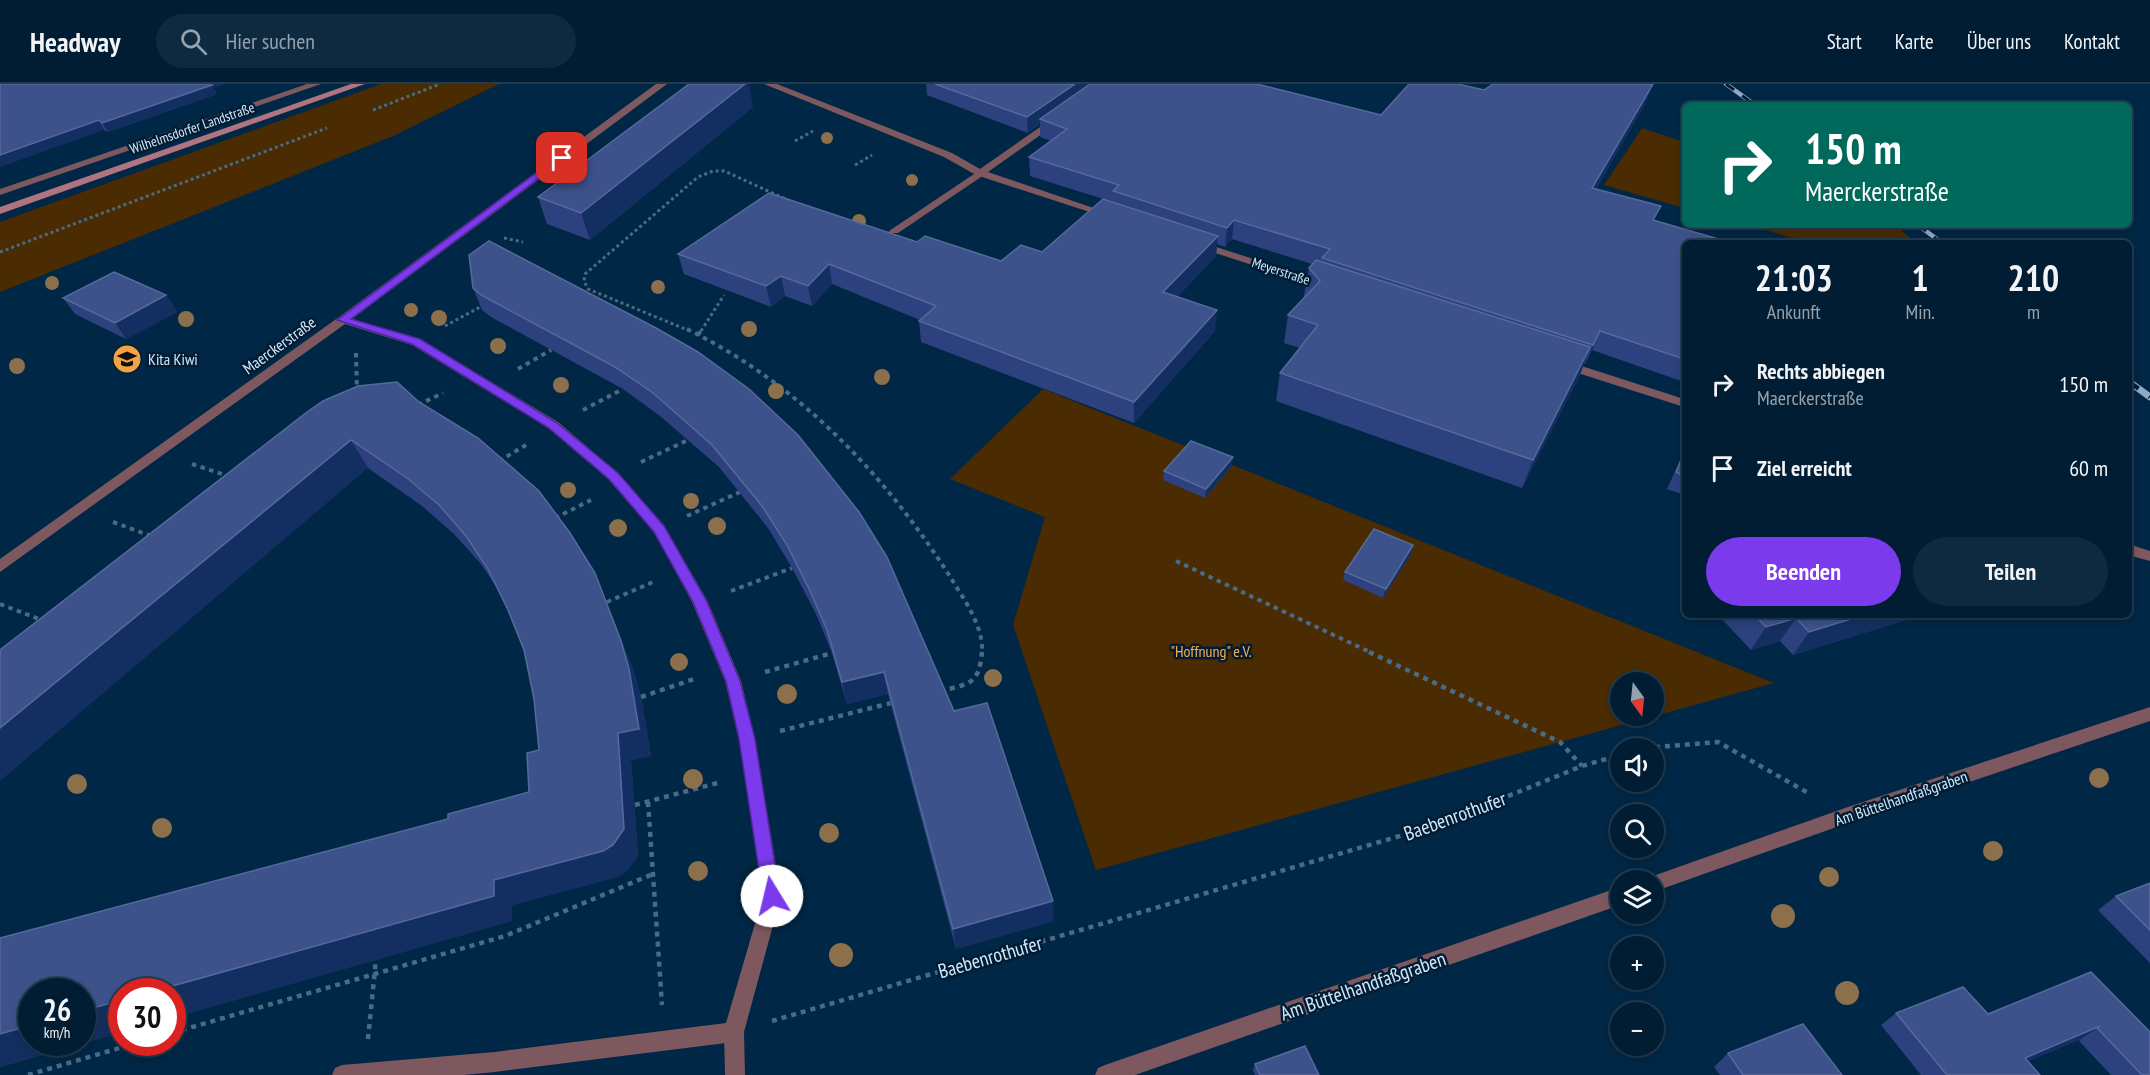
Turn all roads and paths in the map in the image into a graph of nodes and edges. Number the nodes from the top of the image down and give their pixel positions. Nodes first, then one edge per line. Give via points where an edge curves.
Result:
1 (316, 84) edge
2 (360, 84) edge
3 (440, 84) edge
4 (662, 84) edge
5 (768, 84) edge
6 (367, 112) dead end
7 (1065, 114) edge
8 (334, 125) dead end
9 (980, 173) junction
10 (31, 183) junction
11 (0, 192) edge
12 (34, 199) junction
13 (798, 205) edge
14 (0, 211) edge
15 (1116, 218) edge
16 (894, 231) dead end
17 (1184, 240) edge
18 (0, 252) edge
19 (1343, 292) edge
20 (724, 295) edge
21 (342, 320) junction
22 (382, 332) junction
23 (698, 335) junction
24 (1548, 359) edge
25 (472, 375) junction
26 (623, 389) edge
27 (357, 394) edge
28 (1682, 403) edge
29 (414, 405) edge
30 (554, 426) junction
31 (688, 440) edge
32 (159, 453) junction
33 (491, 467) edge
34 (237, 479) edge
35 (617, 480) junction
36 (741, 492) edge
37 (79, 510) junction
38 (552, 520) edge
39 (659, 529) junction
40 (152, 536) edge
41 (2132, 550) edge
42 (2150, 556) edge
43 (1176, 561) dead end
44 (0, 567) edge
45 (792, 568) edge
46 (682, 569) junction
47 (607, 602) edge
48 (700, 602) junction
49 (0, 604) edge
50 (54, 625) edge
51 (832, 652) edge
52 (730, 674) junction
53 (933, 692) edge
54 (641, 697) dead end
55 (898, 701) edge
56 (2150, 714) edge
57 (747, 739) junction
58 (1664, 746) edge
59 (1610, 759) edge
60 (1582, 766) junction
61 (752, 773) junction
62 (648, 802) junction
63 (635, 806) dead end
64 (1848, 815) junction
65 (653, 874) junction
66 (1664, 880) edge
67 (1610, 899) edge
68 (376, 959) edge
69 (375, 974) junction
70 (186, 1029) edge
71 (734, 1032) junction
72 (664, 1041) junction
73 (108, 1051) edge
74 (364, 1071) junction
75 (28, 1075) edge
76 (342, 1075) edge
77 (735, 1075) edge
78 (1105, 1075) edge

1 - 10 street, Wilhelmsdorfer Landstraße
2 - 12 main road, Wilhelmsdorfer Landstraße
3 - 6 path
4 - 21 street, Maerckerstraße
5 - 9 street via 948,155
7 - 9 street
8 - 18 path
9 - 15 street
9 - 16 street
10 - 11 street, Wilhelmsdorfer Landstraße
10 - 12 street
12 - 14 main road, Wilhelmsdorfer Landstraße
13 - 23 path via 724,171 713,171 698,177 585,274 588,289
17 - 19 street, Meyerstraße
20 - 23 path
21 - 22 street
21 - 32 street, Maerckerstraße
22 - 25 street via 416,342
22 - 27 path via 356,352
23 - 53 path via 757,371 816,416 872,468 916,524 957,588 982,642 980,672 968,684
24 - 28 street
25 - 29 path via 422,405
25 - 30 street
26 - 30 path
30 - 33 path
30 - 35 street
31 - 35 path
32 - 34 path
32 - 37 street, Maerckerstraße
35 - 38 path
35 - 39 street
36 - 39 path
37 - 40 path
37 - 44 street, Maerckerstraße
39 - 46 street
41 - 42 street
43 - 60 path via 1560,742
45 - 48 path
46 - 47 path
46 - 48 street
48 - 52 street
49 - 50 path
51 - 52 path
52 - 54 path
52 - 57 street
55 - 57 path
56 - 64 street, Am Büttelhandfaßgraben
57 - 61 street
58 - 64 path via 1718,742
59 - 60 path, Baebenrothufer
60 - 71 path, Baebenrothufer via 1437,825
61 - 62 path
61 - 71 street via 772,896
62 - 63 path
62 - 65 path
64 - 66 street, Am Büttelhandfaßgraben
65 - 69 path via 506,936
65 - 72 path
67 - 78 street, Am Büttelhandfaßgraben
68 - 69 path
69 - 70 path
69 - 74 path
71 - 72 street
71 - 77 street
72 - 74 street via 495,1062
73 - 75 path
74 - 76 street

